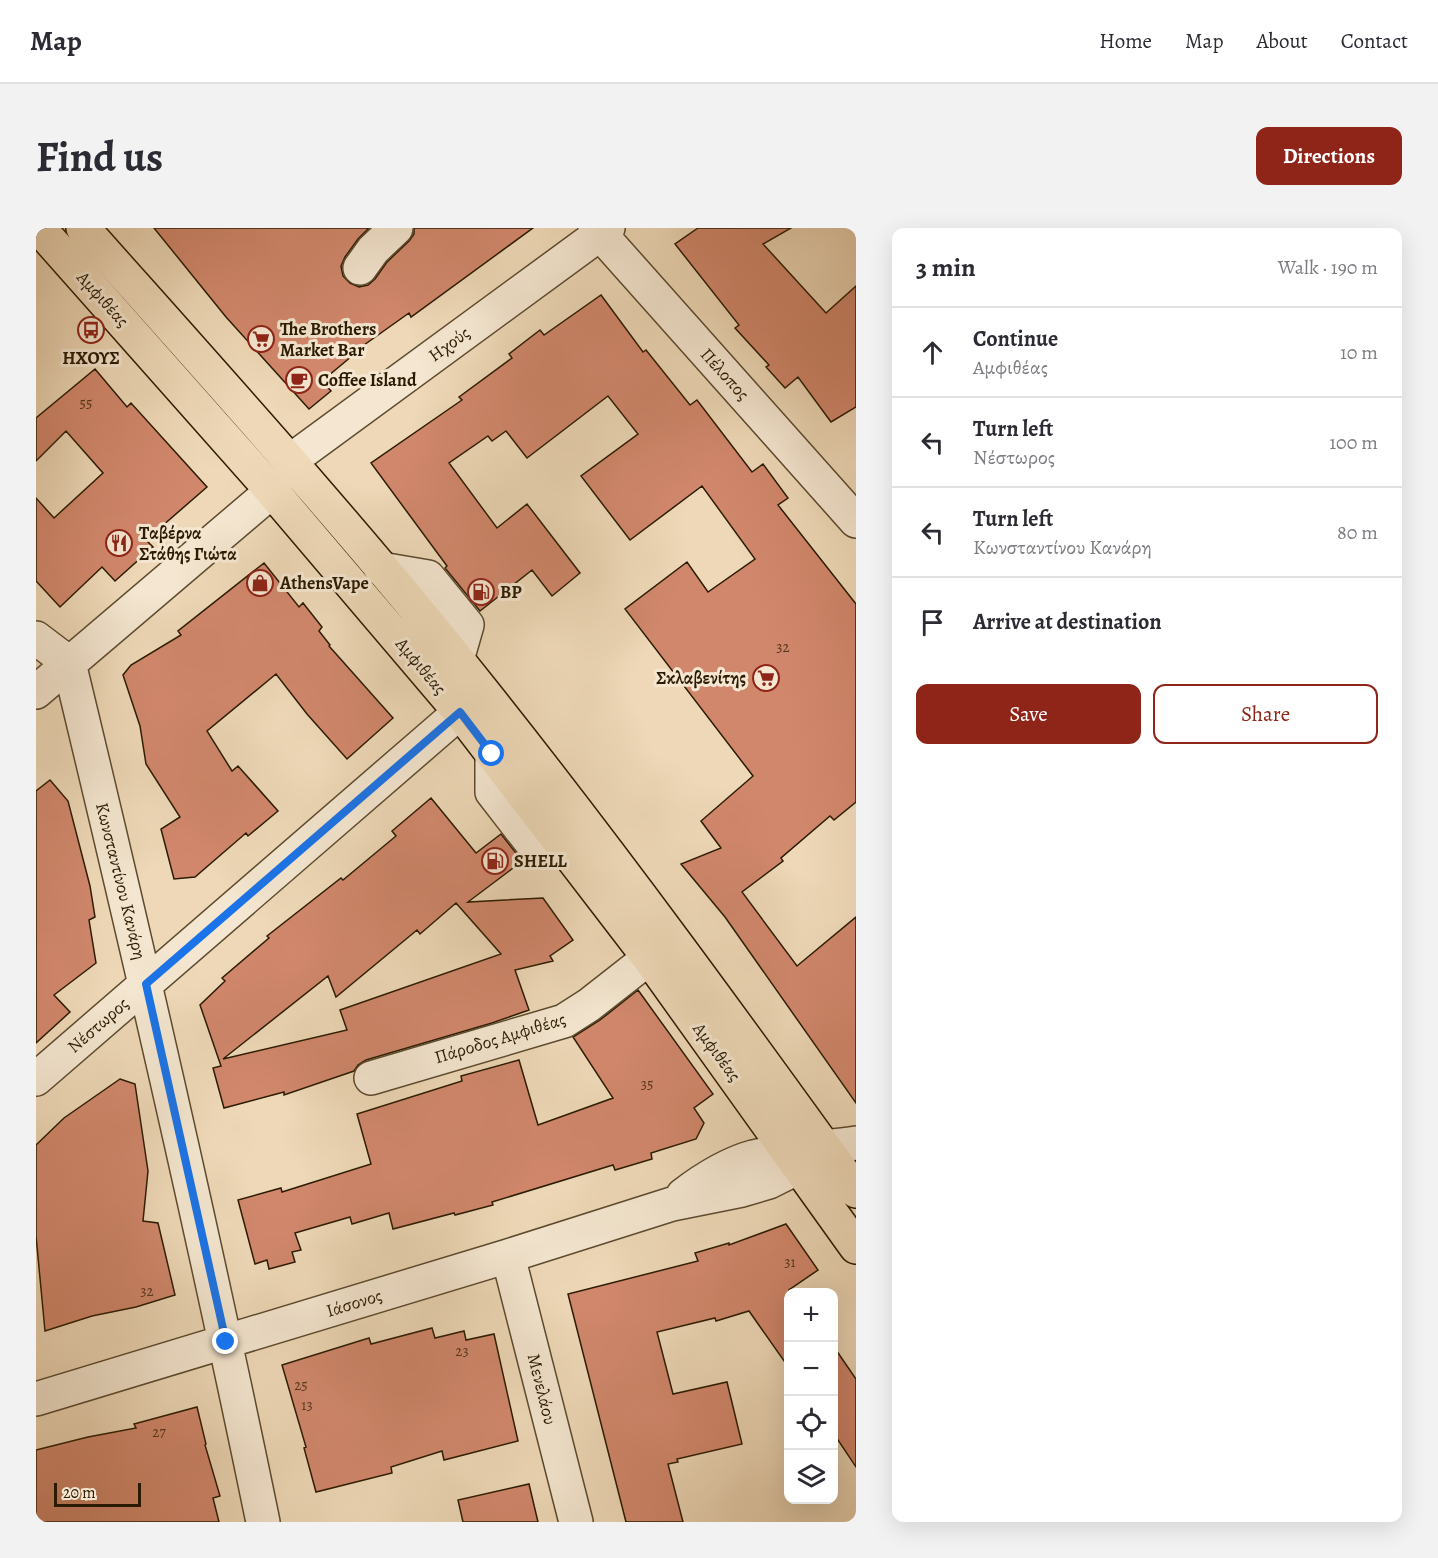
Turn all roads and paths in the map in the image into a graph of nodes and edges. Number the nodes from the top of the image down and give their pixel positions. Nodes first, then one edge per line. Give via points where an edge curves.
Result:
1 (39, 228) edge
2 (83, 228) edge
3 (396, 228) edge
4 (600, 230) edge
5 (360, 267) dead end
6 (290, 461) junction
7 (272, 491) junction
8 (856, 521) edge
9 (36, 638) edge
10 (69, 663) junction
11 (36, 692) edge
12 (460, 712) junction
13 (649, 958) junction
14 (146, 984) junction
15 (371, 1078) dead end
16 (36, 1079) edge
17 (841, 1145) edge
18 (793, 1158) junction
19 (856, 1191) edge
20 (856, 1247) edge
21 (508, 1256) junction
22 (226, 1342) junction
23 (36, 1399) edge
24 (263, 1522) edge
25 (576, 1522) edge

1 - 7 main road, Αμφιθέας
2 - 6 main road, Αμφιθέας
3 - 5 street
4 - 6 street, Ηχούς
4 - 8 street, Πέλοπος
6 - 17 main road, Αμφιθέας via 456,660
7 - 10 street
7 - 12 main road, Αμφιθέας
9 - 10 street
10 - 11 street
10 - 14 street, Κωνσταντίνου Κανάρη
12 - 13 main road, Αμφιθέας
12 - 14 street, Νέστωρος
13 - 15 street, Πάροδος Αμφιθέας via 564,1021
13 - 18 main road, Αμφιθέας
14 - 16 street, Νέστωρος
14 - 22 street, Κωνσταντίνου Κανάρη
17 - 18 street, Ιάσονος
17 - 19 main road, Αμφιθέας
18 - 20 main road, Αμφιθέας
18 - 21 street, Ιάσονος via 751,1158 695,1186 672,1204
21 - 22 street, Ιάσονος
21 - 25 street, Μενελάου
22 - 23 street, Ιάσονος
22 - 24 street, Κωνσταντίνου Κανάρη

